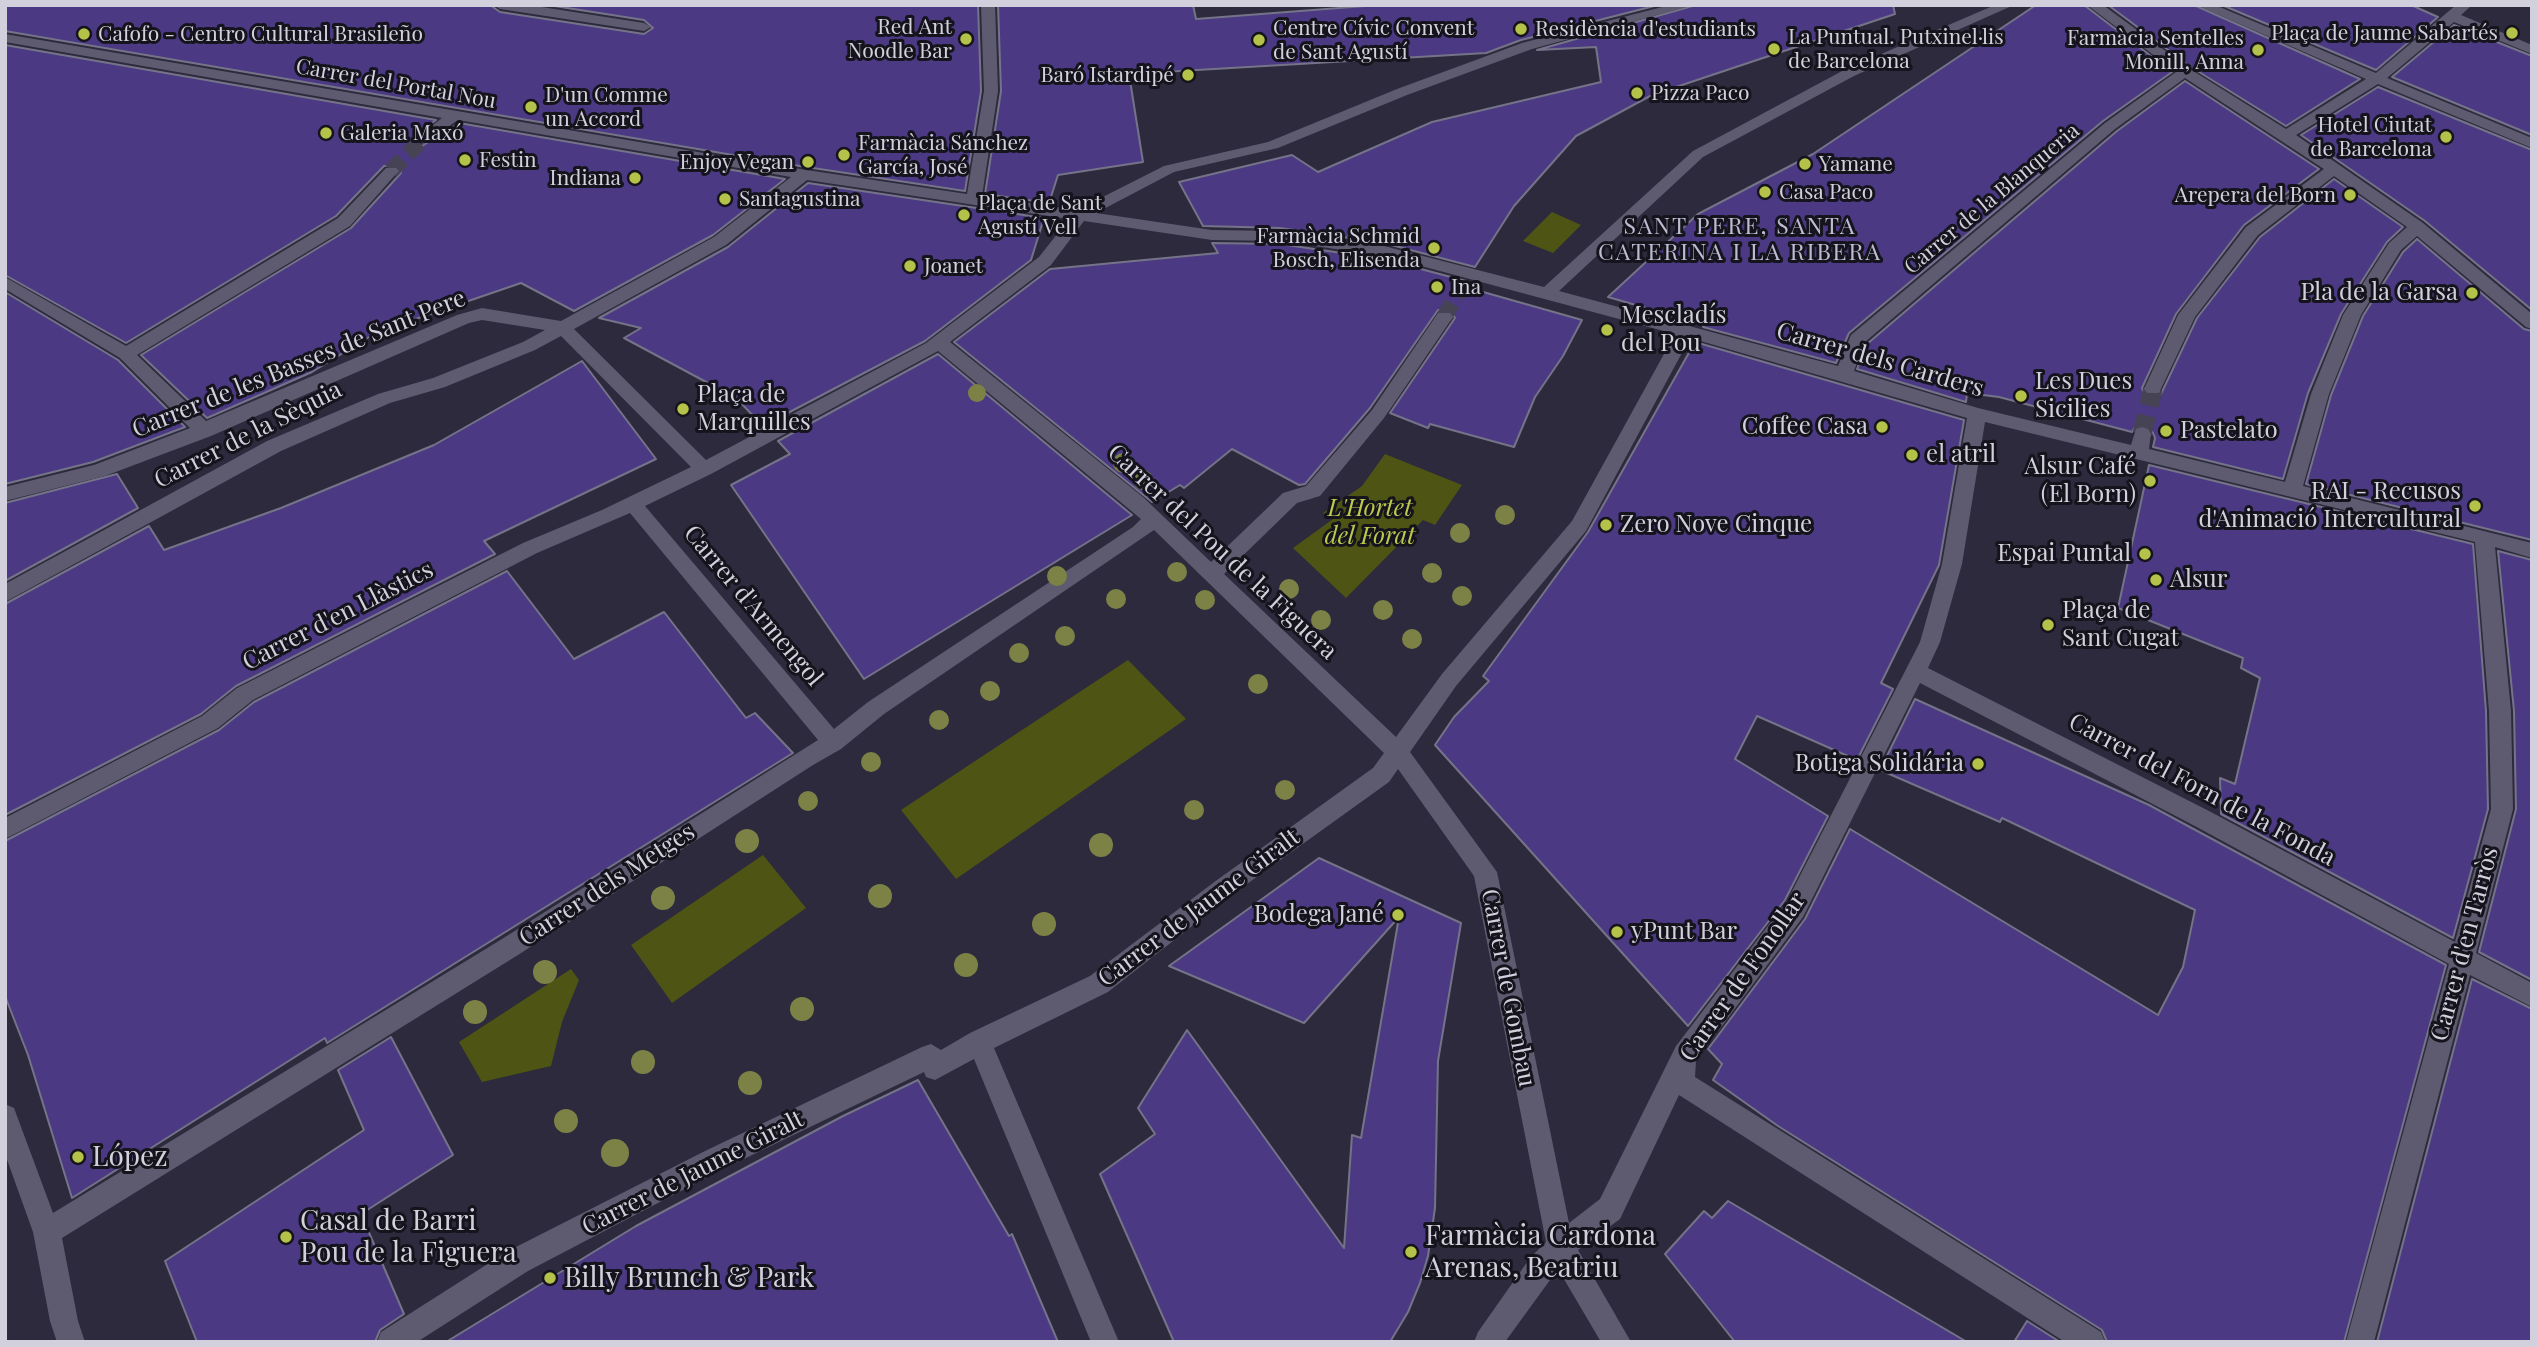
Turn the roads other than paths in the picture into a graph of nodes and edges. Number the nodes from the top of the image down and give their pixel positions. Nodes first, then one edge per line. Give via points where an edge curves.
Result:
1 (500, 5) edge
2 (988, 5) edge
3 (1687, 5) edge
4 (2007, 5) edge
5 (2094, 5) edge
6 (2203, 5) edge
7 (2465, 5) edge
8 (2452, 16) junction
9 (644, 27) dead end
10 (5, 37) edge
11 (2532, 50) edge
12 (2185, 72) junction
13 (2377, 79) junction
14 (454, 116) junction
15 (2286, 135) junction
16 (423, 139) tunnel mouth
17 (2532, 144) edge
18 (2334, 168) junction
19 (391, 171) tunnel mouth
20 (803, 174) junction
21 (974, 200) junction
22 (1080, 215) junction
23 (2417, 227) junction
24 (5, 282) edge
25 (1547, 293) junction
26 (1444, 317) tunnel mouth
27 (2532, 323) edge
28 (562, 327) junction
29 (1685, 331) junction
30 (938, 342) junction
31 (126, 354) junction
32 (1844, 374) junction
33 (2153, 389) tunnel mouth
34 (1977, 414) junction
35 (205, 431) junction
36 (2142, 434) tunnel mouth
37 (2139, 456) junction
38 (705, 469) junction
39 (2292, 492) junction
40 (5, 494) edge
41 (632, 503) junction
42 (1153, 519) junction
43 (2484, 537) junction
44 (2532, 551) edge
45 (1212, 574) junction
46 (5, 594) edge
47 (1917, 672) junction
48 (833, 743) junction
49 (1399, 754) junction
50 (5, 829) edge
51 (2460, 959) junction
52 (2532, 996) edge
53 (979, 1042) junction
54 (1685, 1055) junction
55 (5, 1117) edge
56 (47, 1231) junction
57 (1560, 1246) junction
58 (71, 1342) edge
59 (391, 1342) edge
60 (1105, 1342) edge
61 (1488, 1342) edge
62 (1617, 1342) edge
63 (2091, 1342) edge
64 (2360, 1342) edge

1 - 9 street
2 - 21 street via 991,91
3 - 22 street via 1527,46 1273,145 1168,169
4 - 25 street via 1849,73 1698,154
5 - 12 street
6 - 13 street
7 - 8 street
8 - 11 street
8 - 13 street
10 - 14 street, Carrer del Portal Nou
12 - 15 street
12 - 32 street, Carrer de la Blanqueria via 2110,126 1857,339
13 - 15 street
13 - 17 street
14 - 16 street
14 - 20 street, Carrer del Portal Nou
15 - 18 street
18 - 23 street
18 - 33 street via 2252,231 2187,315
19 - 31 street via 344,222
20 - 21 street
20 - 28 street via 720,241
21 - 22 street
22 - 25 street, Carrer dels Carders via 1212,235 1280,236 1358,247 1468,279
22 - 30 street, Carrer d'en Llàstics via 1045,261
23 - 27 street
23 - 39 street via 2395,247 2352,315 2320,394
24 - 31 street
25 - 29 street, Carrer dels Carders
26 - 45 street via 1378,414 1313,491 1290,498
28 - 35 street, Carrer de les Basses de Sant Pere via 482,314 463,319
28 - 38 street
28 - 46 street, Carrer de la Sèquia via 529,346 439,383 384,398 274,446
29 - 32 street, Carrer dels Carders
29 - 49 street, Carrer de Jaume Giralt via 1580,526 1450,680
30 - 38 street, Carrer d'en Llàstics
30 - 42 street, Carrer del Pou de la Figuera
31 - 35 street
32 - 34 street, Carrer dels Carders
34 - 37 street, Carrer dels Carders
34 - 47 street, Carrer de Fonollar via 1952,564
35 - 40 street, Carrer de les Basses de Sant Pere via 97,471
36 - 37 street
37 - 39 street, Carrer dels Carders
38 - 41 street, Carrer d'en Llàstics
39 - 43 street, Carrer dels Carders
41 - 48 street, Carrer d'Armengol
41 - 50 street, Carrer d'en Llàstics via 530,548 278,676 244,694 209,722
42 - 45 street, Carrer del Pou de la Figuera
42 - 48 street, Carrer dels Metges via 876,708
43 - 44 street, Carrer dels Carders
43 - 51 street, Carrer d'en Tarròs via 2500,711 2502,809
45 - 49 street, Carrer del Pou de la Figuera
47 - 51 street, Carrer del Forn de la Fonda via 2201,818
47 - 54 street, Carrer de Fonollar via 1796,909
48 - 56 street, Carrer dels Metges
49 - 53 street, Carrer de Jaume Giralt via 1381,775 1099,985
49 - 57 street, Carrer de Gombau via 1485,872
51 - 52 street, Carrer del Forn de la Fonda
51 - 64 street, Carrer d'en Tarròs
53 - 59 street, Carrer de Jaume Giralt via 935,1068 931,1056 712,1161 518,1261
53 - 60 street
54 - 57 street, Carrer de Fonollar via 1610,1209
54 - 63 street via 1682,1083
55 - 56 street
56 - 58 street
57 - 61 street, Carrer de Fonollar via 1539,1268
57 - 62 street, Carrer de Gombau

